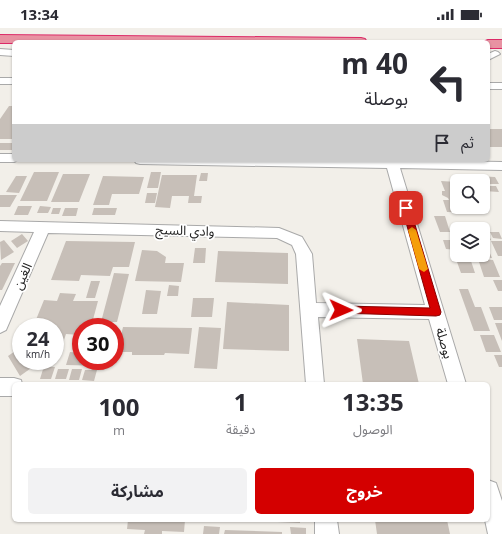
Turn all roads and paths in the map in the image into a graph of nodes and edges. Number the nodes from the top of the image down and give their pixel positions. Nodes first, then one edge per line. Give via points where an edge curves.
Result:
1 (0, 38) edge
2 (68, 40) edge
3 (0, 52) edge
4 (12, 53) edge
5 (490, 86) edge
6 (502, 86) edge
7 (0, 158) edge
8 (12, 158) edge
9 (266, 162) edge
10 (392, 164) junction
11 (502, 166) edge
12 (0, 226) edge
13 (44, 226) junction
14 (309, 310) junction
15 (436, 312) junction
16 (0, 325) edge
17 (315, 382) edge
18 (456, 382) edge
19 (0, 387) edge
20 (12, 387) edge
21 (490, 498) edge
22 (326, 522) edge
23 (327, 534) edge
24 (500, 534) edge

1 - 2 highway
3 - 4 street
5 - 6 street
7 - 8 street
9 - 10 street
10 - 11 street
10 - 15 street, بوصلة
12 - 13 street, وادي السيج
13 - 14 street, وادي السيج via 279,233 297,240 304,254
13 - 16 street, الغين
14 - 15 street
14 - 17 street, وادي السيج
15 - 18 street, بوصلة
19 - 20 street
21 - 24 street
22 - 23 street

